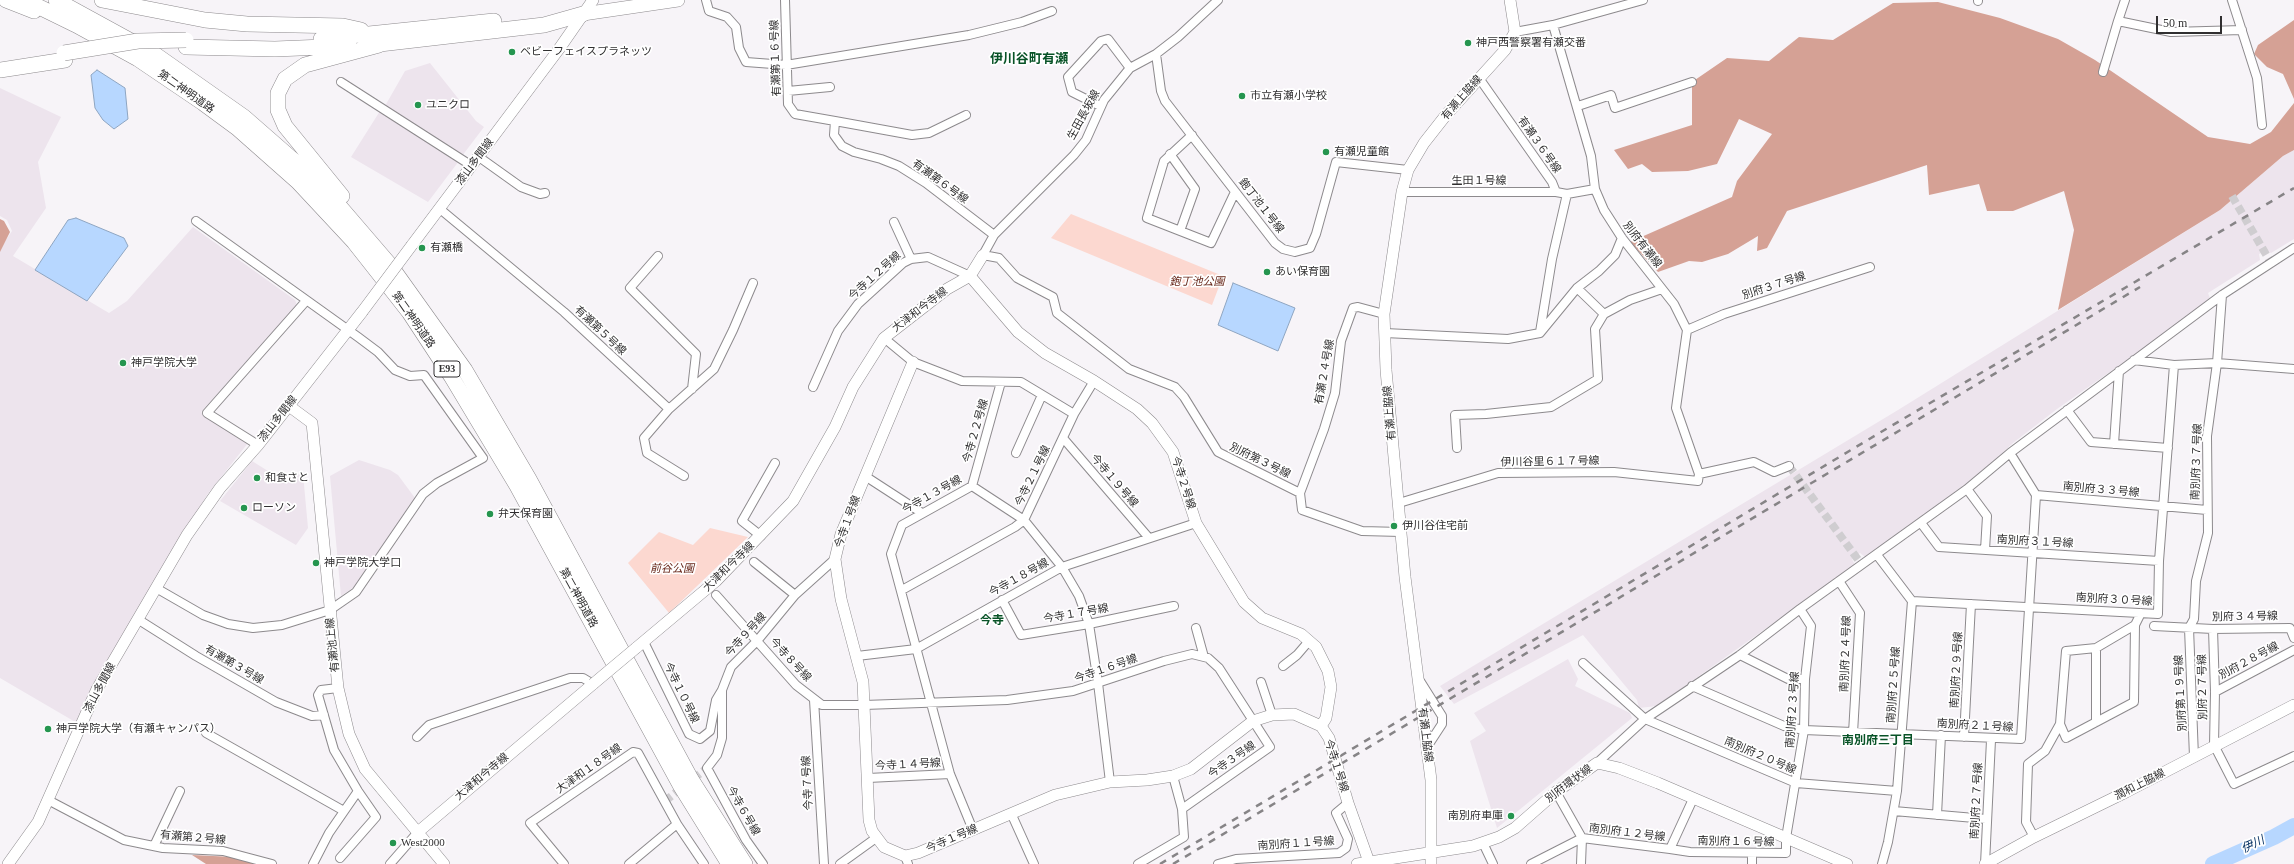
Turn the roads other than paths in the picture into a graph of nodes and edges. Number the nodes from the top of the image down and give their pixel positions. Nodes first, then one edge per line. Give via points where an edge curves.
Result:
1 (6, 0) edge
2 (25, 0) edge
3 (56, 0) edge
4 (102, 0) edge
5 (593, 0) edge
6 (678, 0) edge
7 (706, 0) edge
8 (785, 0) edge
9 (1218, 0) edge
10 (1510, 0) edge
11 (1643, 0) edge
12 (2125, 0) edge
13 (2232, 0) edge
14 (656, 1) edge
15 (1052, 12) dead end
16 (583, 14) junction
17 (2118, 21) junction
18 (1553, 25) junction
19 (2242, 30) junction
20 (1515, 32) junction
21 (100, 38) junction
22 (377, 39) junction
23 (1156, 54) junction
24 (64, 56) junction
25 (0, 62) edge
26 (786, 65) junction
27 (1130, 68) junction
28 (0, 70) edge
29 (2104, 72) dead end
30 (1479, 78) junction
31 (341, 82) dead end
32 (1692, 82) dead end
33 (830, 87) dead end
34 (788, 91) junction
35 (1100, 106) junction
36 (1578, 106) junction
37 (966, 115) dead end
38 (835, 121) junction
39 (2262, 125) dead end
40 (1192, 135) junction
41 (1170, 154) junction
42 (479, 157) junction
43 (472, 166) junction
44 (1408, 170) junction
45 (1595, 189) junction
46 (1235, 192) junction
47 (1402, 192) junction
48 (1556, 192) junction
49 (545, 193) dead end
50 (1567, 194) junction
51 (440, 209) junction
52 (196, 221) dead end
53 (894, 222) dead end
54 (1180, 231) junction
55 (994, 235) junction
56 (1622, 238) junction
57 (2294, 248) edge
58 (658, 256) dead end
59 (983, 256) junction
60 (911, 258) junction
61 (1870, 267) dead end
62 (970, 276) junction
63 (753, 283) dead end
64 (1577, 288) junction
65 (1662, 289) junction
66 (2222, 295) junction
67 (306, 301) junction
68 (1384, 314) junction
69 (1604, 314) junction
70 (348, 329) junction
71 (1687, 330) junction
72 (1385, 333) junction
73 (1540, 333) junction
74 (884, 338) junction
75 (2134, 360) junction
76 (913, 362) junction
77 (2217, 363) junction
78 (2174, 365) junction
79 (2294, 369) edge
80 (465, 370) junction
81 (2119, 371) junction
82 (1094, 381) junction
83 (1001, 382) junction
84 (813, 387) dead end
85 (692, 389) junction
86 (1042, 395) junction
87 (289, 406) junction
88 (668, 409) junction
89 (2067, 410) junction
90 (1074, 414) junction
91 (1063, 438) junction
92 (2114, 444) junction
93 (258, 445) junction
94 (1457, 448) dead end
95 (2168, 448) junction
96 (1016, 453) dead end
97 (2010, 453) junction
98 (775, 463) dead end
99 (1788, 466) dead end
100 (1699, 474) junction
101 (684, 476) dead end
102 (865, 476) junction
103 (972, 486) junction
104 (1968, 489) junction
105 (1300, 493) junction
106 (2036, 496) junction
107 (1398, 504) junction
108 (2164, 506) junction
109 (2207, 510) junction
110 (922, 513) junction
111 (1024, 520) junction
112 (1921, 523) junction
113 (1196, 524) junction
114 (1401, 532) junction
115 (760, 536) junction
116 (1149, 538) junction
117 (1985, 550) junction
118 (2033, 552) junction
119 (1877, 555) junction
120 (835, 559) junction
121 (2159, 561) junction
122 (754, 562) dead end
123 (1062, 566) junction
124 (1839, 582) junction
125 (156, 588) junction
126 (902, 590) junction
127 (716, 595) dead end
128 (795, 595) junction
129 (1002, 600) junction
130 (1912, 601) junction
131 (1971, 604) junction
132 (1174, 606) dead end
133 (2029, 607) junction
134 (1800, 609) junction
135 (330, 610) junction
136 (2141, 613) junction
137 (139, 620) junction
138 (1089, 624) junction
139 (2135, 625) junction
140 (2154, 626) dead end
141 (1196, 628) dead end
142 (2189, 628) junction
143 (2213, 629) junction
144 (2294, 638) edge
145 (757, 641) junction
146 (1309, 641) junction
147 (640, 645) junction
148 (2096, 648) junction
149 (916, 649) junction
150 (2294, 650) edge
151 (1740, 655) junction
152 (858, 656) junction
153 (1204, 657) junction
154 (1583, 663) dead end
155 (1283, 666) dead end
156 (1418, 679) junction
157 (1805, 679) junction
158 (1261, 682) dead end
159 (1098, 683) junction
160 (593, 684) junction
161 (1692, 686) junction
162 (338, 688) junction
163 (722, 690) junction
164 (2215, 692) junction
165 (814, 700) junction
166 (931, 702) junction
167 (864, 705) junction
168 (2294, 705) edge
169 (324, 714) junction
170 (1272, 714) junction
171 (1645, 719) junction
172 (1253, 721) junction
173 (2096, 722) junction
174 (2060, 724) junction
175 (1321, 726) junction
176 (1804, 730) junction
177 (206, 733) dead end
178 (1853, 734) junction
179 (1902, 734) junction
180 (1941, 735) junction
181 (417, 737) dead end
182 (1964, 737) junction
183 (1991, 740) junction
184 (2214, 745) junction
185 (1427, 747) junction
186 (2294, 756) edge
187 (2194, 757) junction
188 (1597, 763) junction
189 (707, 768) joint
190 (950, 774) junction
191 (1173, 776) junction
192 (868, 778) junction
193 (1110, 782) junction
194 (1796, 783) junction
195 (180, 791) dead end
196 (358, 791) junction
197 (1897, 791) junction
198 (1556, 792) junction
199 (1694, 799) junction
200 (48, 800) junction
201 (1348, 803) junction
202 (1182, 809) junction
203 (1894, 811) junction
204 (344, 812) junction
205 (1011, 813) junction
206 (1937, 815) junction
207 (1986, 819) junction
208 (678, 824) junction
209 (973, 830) junction
210 (418, 832) junction
211 (2034, 837) junction
212 (876, 838) junction
213 (1582, 838) junction
214 (1786, 838) junction
215 (1483, 843) junction
216 (154, 846) junction
217 (1670, 849) junction
218 (1431, 852) junction
219 (1752, 853) junction
220 (340, 858) dead end
221 (907, 860) edge
222 (1369, 863) edge
223 (8, 864) edge
224 (272, 864) edge
225 (313, 864) edge
226 (390, 864) edge
227 (444, 864) edge
228 (564, 864) edge
229 (629, 864) edge
230 (704, 864) edge
231 (729, 864) edge
232 (745, 864) edge
233 (763, 864) edge
234 (824, 864) edge
235 (840, 864) edge
236 (1034, 864) edge
237 (1138, 864) edge
238 (1218, 864) edge
239 (1357, 864) edge
240 (1431, 864) edge
241 (1493, 864) edge
242 (1531, 864) edge
243 (1582, 864) edge
244 (1752, 864) edge
245 (1847, 864) edge
246 (1882, 864) edge
247 (1985, 864) edge

1 - 21 highway
2 - 21 highway, 第二神明道路 / E93
3 - 80 highway, 第二神明道路 / E93 via 117,32 182,72 244,117 277,145 368,238
4 - 22 highway via 205,20 247,24 343,26
5 - 16 street, 漆山多聞線
6 - 14 main road
7 - 26 street via 709,11 727,16 736,27 738,48 746,62
8 - 26 street, 有瀬第１６号線
9 - 23 street, 生田長坂線
10 - 20 street
11 - 18 street
12 - 17 street
13 - 19 street
14 - 16 main road
15 - 26 street via 969,35
16 - 22 highway via 544,25
16 - 42 street, 漆山多聞線
17 - 19 street via 2171,32
17 - 29 street
18 - 20 street
18 - 36 street, 別府有瀬線
19 - 39 street via 2257,78
20 - 30 street, 有瀬上脇線 via 1505,50
21 - 231 highway, 第二神明道路 / E93 via 138,59 197,98 268,154 354,242 409,312 517,486 680,785
22 - 24 highway via 282,49 186,44
22 - 80 highway via 297,69 281,86 278,110 290,134 358,215 423,301
23 - 27 street, 生田長坂線
23 - 40 street, 鉋丁池１号線 via 1161,91 1165,101
24 - 25 highway
24 - 28 highway
26 - 34 street, 有瀬第１６号線
27 - 35 street, 生田長坂線
27 - 35 street via 1108,39 1102,41 1068,77 1072,92
30 - 44 street, 有瀬上脇線 via 1424,143
30 - 48 street, 有瀬３６号線 via 1552,182
31 - 43 street
32 - 36 street via 1615,108 1611,95
33 - 34 street
34 - 38 street, 有瀬第１６号線 via 788,104 795,114
35 - 55 street, 生田長坂線 via 1086,140 1074,155
36 - 45 street, 別府有瀬線 via 1591,156
37 - 38 street via 929,133 912,135
38 - 55 street, 有瀬第６号線 via 834,135 842,146 899,166 926,183
40 - 41 street
40 - 46 street, 鉋丁池１号線
41 - 54 street via 1195,188
41 - 54 street via 1164,161 1147,218
42 - 43 street, 漆山多聞線
42 - 49 street via 521,187 540,194
43 - 51 street, 漆山多聞線
44 - 46 street, 鉋丁池１号線 via 1336,162 1310,248 1295,252 1283,249 1275,243
44 - 47 street, 有瀬上脇線
45 - 50 street
45 - 56 street, 別府有瀬線 via 1604,210
46 - 54 street via 1211,244
47 - 48 street, 生田１号線
47 - 68 street, 有瀬上脇線
48 - 50 street
50 - 73 street via 1552,259
51 - 70 street, 漆山多聞線, bridge
51 - 88 street, 有瀬第５号線 via 564,312
52 - 67 street
53 - 60 street
55 - 59 street, 生田長坂線
56 - 64 street via 1615,255
56 - 65 street, 別府有瀬線
57 - 66 street
58 - 85 street via 630,288 696,354
59 - 62 street, 大津和今寺線
59 - 105 street, 別府第３号線 via 999,258 1017,278 1054,296 1057,313 1129,369 1175,387 1218,452
60 - 62 street, 今寺１２号線 via 928,257
60 - 84 street, 今寺１２号線 via 858,304 838,331
61 - 71 street, 別府３７号線 via 1724,314
62 - 74 street, 大津和今寺線 via 947,289
62 - 82 street, 今寺２号線 via 1018,332 1045,353
63 - 85 street via 734,330 714,369
64 - 69 street
64 - 73 street
65 - 69 street via 1630,300
65 - 71 street, 別府有瀬線 via 1674,304
66 - 75 street
66 - 77 street, 南別府３７号線
67 - 70 street
67 - 93 street via 207,413
68 - 72 street, 有瀬上脇線
68 - 105 street, 有瀬２４号線 via 1353,308 1341,341 1335,393
69 - 94 street via 1595,329 1598,379 1551,407 1455,415
70 - 87 street, 漆山多聞線
70 - 135 street via 378,352 395,370 410,376 424,375 483,458 437,483 423,494 356,592
71 - 100 street via 1676,408
72 - 73 street via 1508,339
72 - 107 street, 有瀬上脇線
74 - 76 street
74 - 115 street, 大津和今寺線 via 853,387 835,427 793,501
75 - 78 street
75 - 81 street
76 - 83 street via 962,381
76 - 102 street, 今寺１号線
77 - 78 street
77 - 79 street
77 - 109 street, 南別府３７号線 via 2207,436
78 - 95 street, 南別府３０号線
80 - 232 highway, 第二神明道路 / E93 via 529,479 691,779
81 - 89 street
81 - 92 street
82 - 90 street, 今寺２１号線
82 - 113 street, 今寺２号線 via 1137,409 1164,438 1173,452
83 - 86 street via 1022,382
83 - 103 street, 今寺２２号線
85 - 88 street
86 - 90 street
86 - 96 street
87 - 93 street, 漆山多聞線
87 - 135 street, 有瀬池上線 via 312,423
88 - 101 street via 644,438 647,453
89 - 92 street via 2091,442
89 - 97 street
90 - 91 street, 今寺２１号線
91 - 111 street, 今寺２１号線
91 - 116 street, 今寺１９号線
92 - 95 street
93 - 125 street, 漆山多聞線 via 212,500 187,535
95 - 108 street, 南別府３０号線
97 - 104 street
97 - 106 street
98 - 115 street via 742,521
99 - 100 street via 1774,472 1754,462
100 - 107 street, 伊川谷里６１７号線 via 1698,481 1614,472 1498,473
102 - 110 street
102 - 120 street, 今寺１号線 via 841,534
103 - 110 street, 今寺１３号線
103 - 111 street, 今寺１３号線
104 - 112 street
104 - 117 street via 1987,516
105 - 114 street via 1302,510 1362,531
106 - 108 street, 南別府３３号線
106 - 118 street, 南別府２１号線
107 - 114 street, 有瀬上脇線
108 - 109 street, 南別府３３号線
108 - 121 street, 南別府３０号線
109 - 142 street, 南別府３７号線 via 2208,532 2196,581 2194,619
110 - 126 street, 今寺１３号線 via 902,525 891,554
111 - 123 street, 今寺１３号線
111 - 126 street, 今寺２１号線
112 - 117 street, 南別府３１号線 via 1939,547
112 - 119 street
113 - 116 street, 今寺１８号線
113 - 146 street, 今寺２号線 via 1244,602 1262,618 1300,634
114 - 156 street, 有瀬上脇線
115 - 147 street, 大津和今寺線 via 716,581
116 - 123 street, 今寺１８号線
117 - 118 street, 南別府３１号線
118 - 121 street, 南別府３１号線
118 - 133 street, 南別府２１号線
119 - 124 street
119 - 130 street
120 - 128 street, 今寺９号線
120 - 152 street, 今寺１号線 via 841,600
121 - 136 street, 南別府３０号線 via 2158,614
122 - 128 street
123 - 129 street, 今寺１８号線
123 - 138 street, 今寺１３号線 via 1079,596
124 - 134 street
124 - 178 street, 南別府２４号線 via 1860,613
125 - 135 street via 203,615 228,624 253,628 282,625
125 - 137 street, 漆山多聞線
126 - 149 street, 今寺１３号線
127 - 145 street, 今寺８号線
128 - 145 street, 今寺９号線
129 - 138 street, 今寺１７号線 via 1021,635
129 - 149 street, 今寺１８号線
130 - 131 street, 南別府３０号線
130 - 179 street, 南別府２５号線
131 - 133 street, 南別府３０号線
131 - 182 street, 南別府２９号線
132 - 138 street, 今寺１７号線
133 - 136 street, 南別府３０号線
133 - 183 street, 南別府２１号線 via 2021,739
134 - 151 street
134 - 157 street, 南別府２３号線 via 1811,626
135 - 162 street, 有瀬池上線
136 - 139 street
137 - 169 street, 有瀬第３号線 via 276,702 312,716
137 - 200 street, 漆山多聞線 via 97,689
138 - 159 street, 今寺１３号線
139 - 148 street
139 - 173 street via 2134,702
140 - 142 street, 別府３４号線
141 - 153 street
142 - 143 street, 別府３４号線
142 - 187 street, 別府第１９号線
143 - 144 street, 別府３４号線 via 2290,628
143 - 164 street, 別府２７号線
145 - 163 street, 今寺９号線 via 731,667
145 - 165 street, 今寺８号線 via 796,685
146 - 155 street
146 - 175 street, 今寺２号線 via 1316,647 1328,671 1330,688 1326,718
147 - 160 street, 大津和今寺線, bridge
147 - 163 street, 今寺１０号線 via 689,734 700,739 710,731 716,700
148 - 173 street
148 - 174 street via 2066,650
149 - 152 street, 今寺１８号線
149 - 166 street, 今寺１３号線
150 - 164 street, 別府２８号線
151 - 157 street via 1788,679
151 - 161 street
152 - 167 street, 今寺１号線
153 - 159 street, 今寺１６号線 via 1192,654
153 - 172 street via 1219,668
154 - 171 street, 南別府２０号線
156 - 185 street, 有瀬上脇線
156 - 185 street via 1442,716 1442,724
157 - 176 street, 南別府２３号線
158 - 170 street
159 - 166 street, 今寺１６号線 via 1073,691 1007,700
159 - 193 street, 今寺１３号線
160 - 181 street via 583,678 570,678 429,725
160 - 210 street, 大津和今寺線
161 - 171 street
161 - 176 street, 南別府２１号線 via 1784,726
162 - 169 street via 321,690 318,694
162 - 210 street, 有瀬池上線 via 349,734 365,769
163 - 189 street, 今寺９号線 via 722,738 717,754
164 - 184 street, 別府２７号線
165 - 167 street, 今寺８号線 via 822,705
165 - 234 street, 今寺７号線
166 - 167 street, 今寺１６号線
166 - 190 street, 今寺１３号線
167 - 192 street, 今寺１号線
168 - 184 street, 潤和上脇線
169 - 196 street via 334,750
170 - 172 street, 今寺１号線
170 - 175 street, 今寺１号線 via 1294,714
171 - 188 street
171 - 194 street, 南別府２０号線
172 - 191 street, 今寺１号線 via 1191,769
172 - 202 street, 今寺３号線 via 1270,746
173 - 174 street via 2066,738
174 - 211 street via 2045,751 2028,764 2026,822
175 - 201 street, 今寺１号線 via 1333,748
176 - 178 street, 南別府２１号線
176 - 194 street, 南別府２３号線
177 - 204 street
178 - 179 street, 南別府２１号線
179 - 180 street, 南別府２１号線
179 - 197 street, 南別府２５号線
180 - 182 street, 南別府２１号線
180 - 206 street
182 - 183 street, 南別府２１号線
183 - 207 street, 南別府２７号線
184 - 186 street via 2234,784
184 - 187 street, 潤和上脇線
185 - 218 street, 有瀬上脇線 via 1431,780
187 - 211 street, 潤和上脇線
188 - 198 street, 別府環状線
188 - 199 street, 別府環状線 via 1619,768
189 - 233 street, 今寺６号線 via 746,840
190 - 192 street, 今寺１４号線
190 - 209 street, 今寺１３号線
191 - 193 street, 今寺１号線
191 - 202 street
192 - 212 street, 今寺１号線 via 869,820
193 - 205 street, 今寺１号線 via 1055,795
194 - 197 street, 南別府２０号線
194 - 214 street, 南別府２３号線
195 - 216 street
196 - 204 street
196 - 220 street via 376,817
197 - 203 street, 南別府２５号線
198 - 213 street
198 - 215 street, 別府環状線 via 1515,828
199 - 214 street, 別府環状線
199 - 217 street, 南別府１２号線
200 - 216 street, 有瀬第２号線 via 124,840
200 - 223 street, 漆山多聞線 via 38,822
201 - 222 street, 今寺１号線
201 - 238 street, 南別府１１号線 via 1336,813 1348,839 1346,848 1339,853 1236,859
202 - 237 street via 1184,837
203 - 206 street
203 - 246 street, 南別府２５号線
204 - 225 street via 329,833
205 - 209 street, 今寺１号線
205 - 236 street
206 - 207 street
207 - 247 street, 南別府２７号線
208 - 228 street, 大津和１８号線 via 638,754 633,752 530,823
208 - 229 street
208 - 230 street
209 - 221 street, 今寺１号線
210 - 226 street
210 - 227 street, 有瀬池上線
211 - 247 street, 潤和上脇線
212 - 221 street, 今寺１号線 via 884,847
212 - 235 street
213 - 217 street, 南別府１２号線
213 - 242 street, 南別府１２号線
213 - 243 street
214 - 219 street, 南別府１６号線 via 1786,853
214 - 245 street, 別府環状線
215 - 218 street, 別府環状線
215 - 241 street
216 - 224 street, 有瀬第２号線 via 223,851
217 - 219 street, 南別府１６号線 via 1690,852
218 - 222 street, 別府環状線
218 - 240 street, 有瀬上脇線
219 - 244 street
222 - 239 street, 別府環状線

